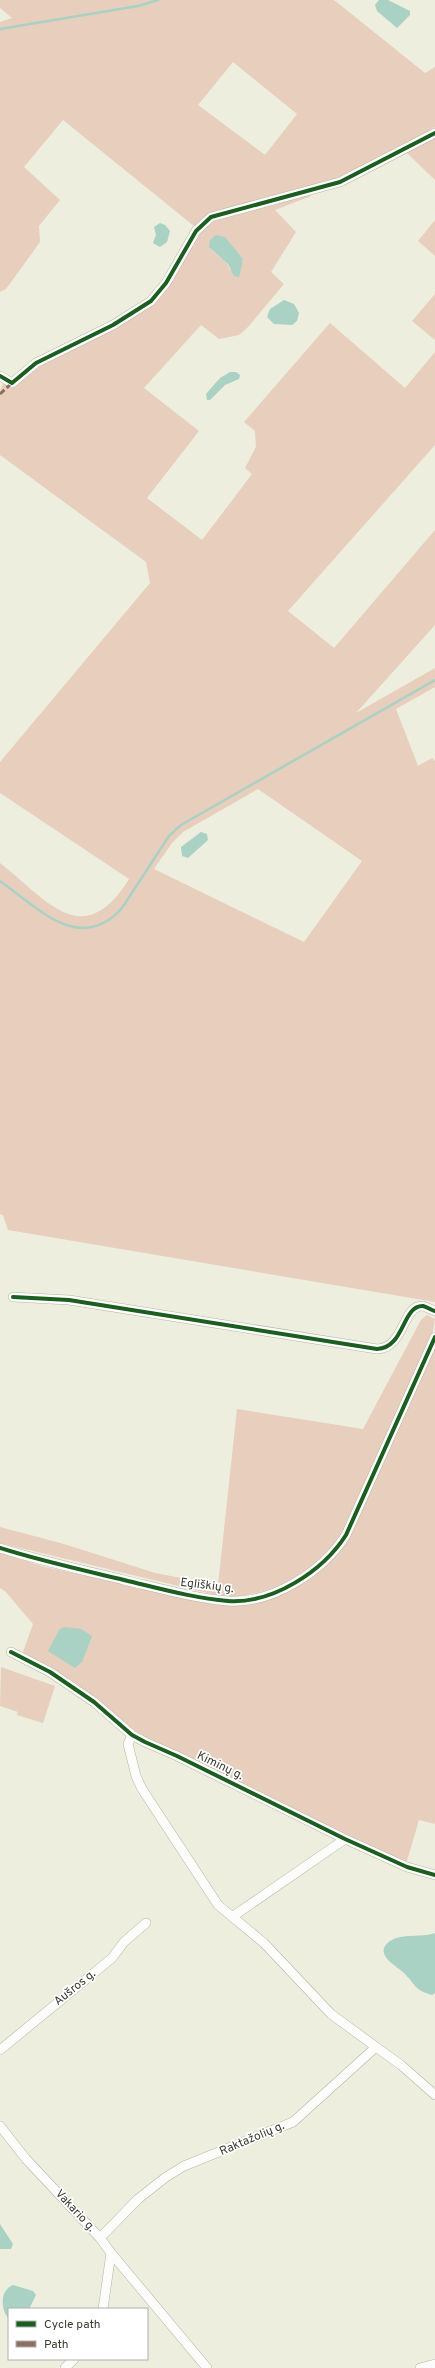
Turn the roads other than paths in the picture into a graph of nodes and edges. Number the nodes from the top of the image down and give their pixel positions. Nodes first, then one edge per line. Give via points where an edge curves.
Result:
1 (435, 133) edge
2 (0, 376) edge
3 (13, 1297) dead end
4 (435, 1311) edge
5 (435, 1337) edge
6 (0, 1548) edge
7 (11, 1652) dead end
8 (132, 1735) junction
9 (345, 1839) junction
10 (435, 1875) edge
11 (232, 1917) junction
12 (146, 1924) dead end
13 (376, 2047) junction
14 (0, 2050) edge
15 (435, 2095) edge
16 (0, 2126) edge
17 (100, 2238) junction
18 (111, 2253) junction
19 (103, 2308) edge
20 (73, 2360) edge
21 (435, 2364) edge
22 (65, 2368) edge
23 (207, 2368) edge
24 (420, 2368) edge

1 - 2 street via 340,182 212,217 196,231 166,284 151,301 113,325 36,363 12,383
3 - 4 street via 69,1300 377,1349 392,1344 410,1313 417,1307 424,1306
5 - 6 street, Egliškių g. via 346,1535 325,1560 298,1581 281,1590 255,1598 230,1601 178,1593 38,1560
7 - 8 street, Kiminų g. via 50,1672 94,1702
8 - 9 street, Kiminų g.
8 - 11 street via 128,1744 129,1752 142,1789 218,1905
9 - 10 street, Kiminų g. via 407,1867
9 - 11 street
11 - 13 street via 264,1943 331,2014
12 - 14 street, Aušros g. via 124,1942 112,1958
13 - 15 street
13 - 17 street, Raktažolių g. via 293,2122 184,2166 138,2199
16 - 17 street, Vakario g. via 26,2159
17 - 18 street, Vakario g.
18 - 19 street
18 - 23 street, Vakario g.
20 - 22 street
21 - 24 street

